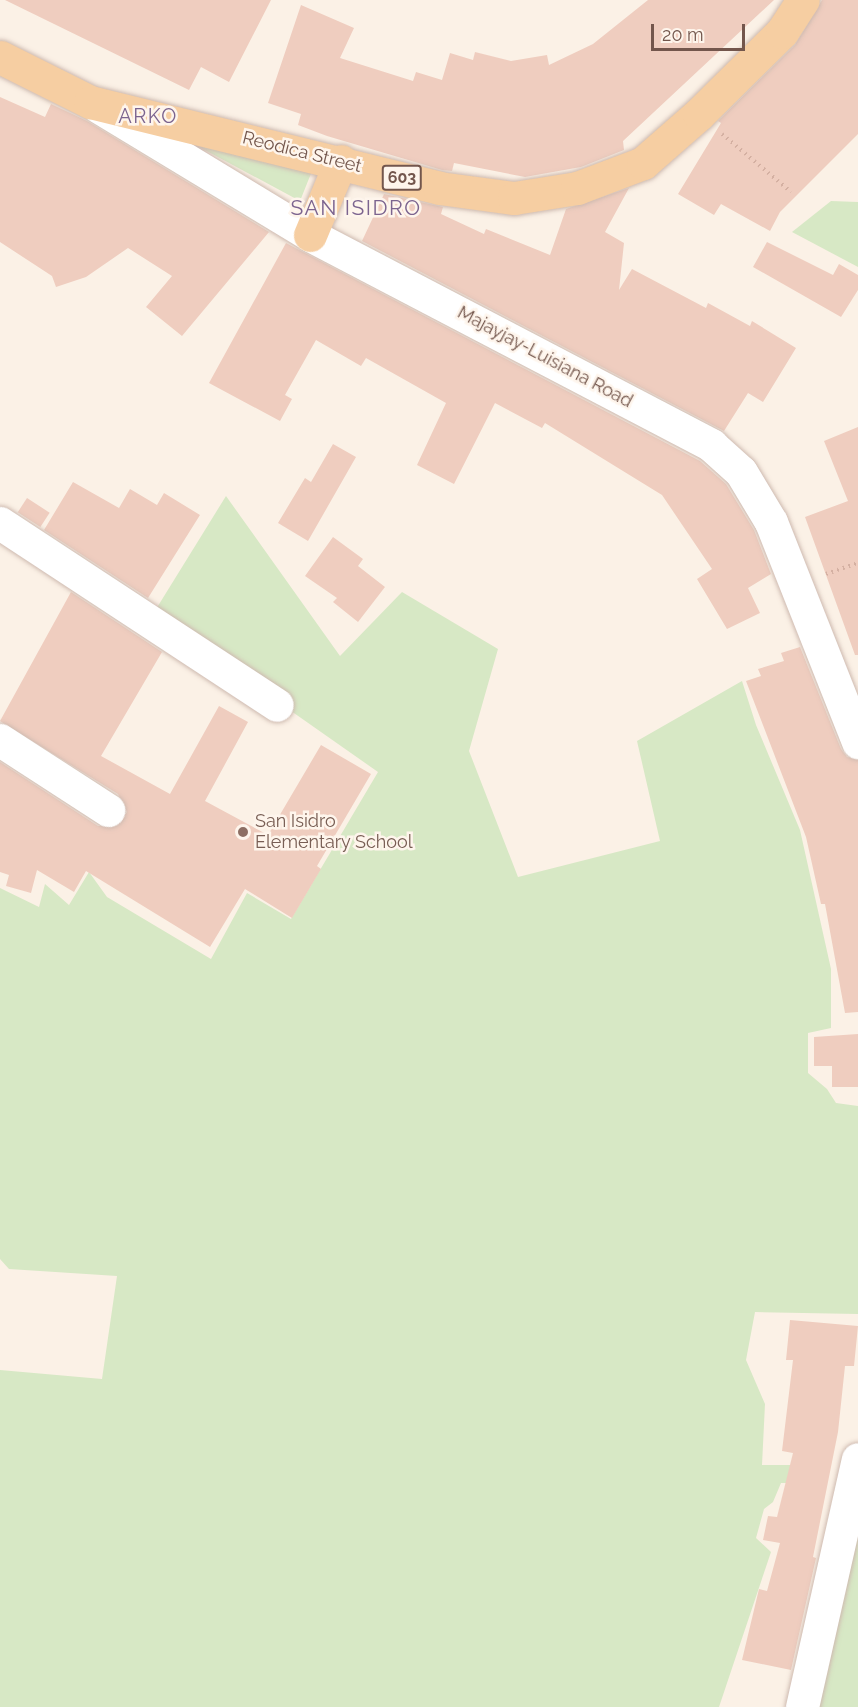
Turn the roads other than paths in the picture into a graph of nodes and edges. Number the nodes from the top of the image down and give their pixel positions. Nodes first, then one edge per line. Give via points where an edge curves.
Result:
1 (803, 0) edge
2 (0, 57) edge
3 (90, 102) junction
4 (341, 161) junction
5 (310, 235) junction
6 (3, 532) edge
7 (277, 705) dead end
8 (0, 740) edge
9 (858, 742) edge
10 (108, 810) dead end
11 (858, 1459) edge
12 (802, 1707) edge

1 - 4 main road, Reodica Street / 603 via 782,32 643,163 577,188 514,198 439,188
2 - 3 main road, Reodica Street / 603
3 - 4 main road, Reodica Street / 603
3 - 5 street, Majayjay-Luisiana Road
4 - 5 main road
5 - 9 street, Majayjay-Luisiana Road via 711,445 741,472 771,522
6 - 7 street
8 - 10 street
11 - 12 street

